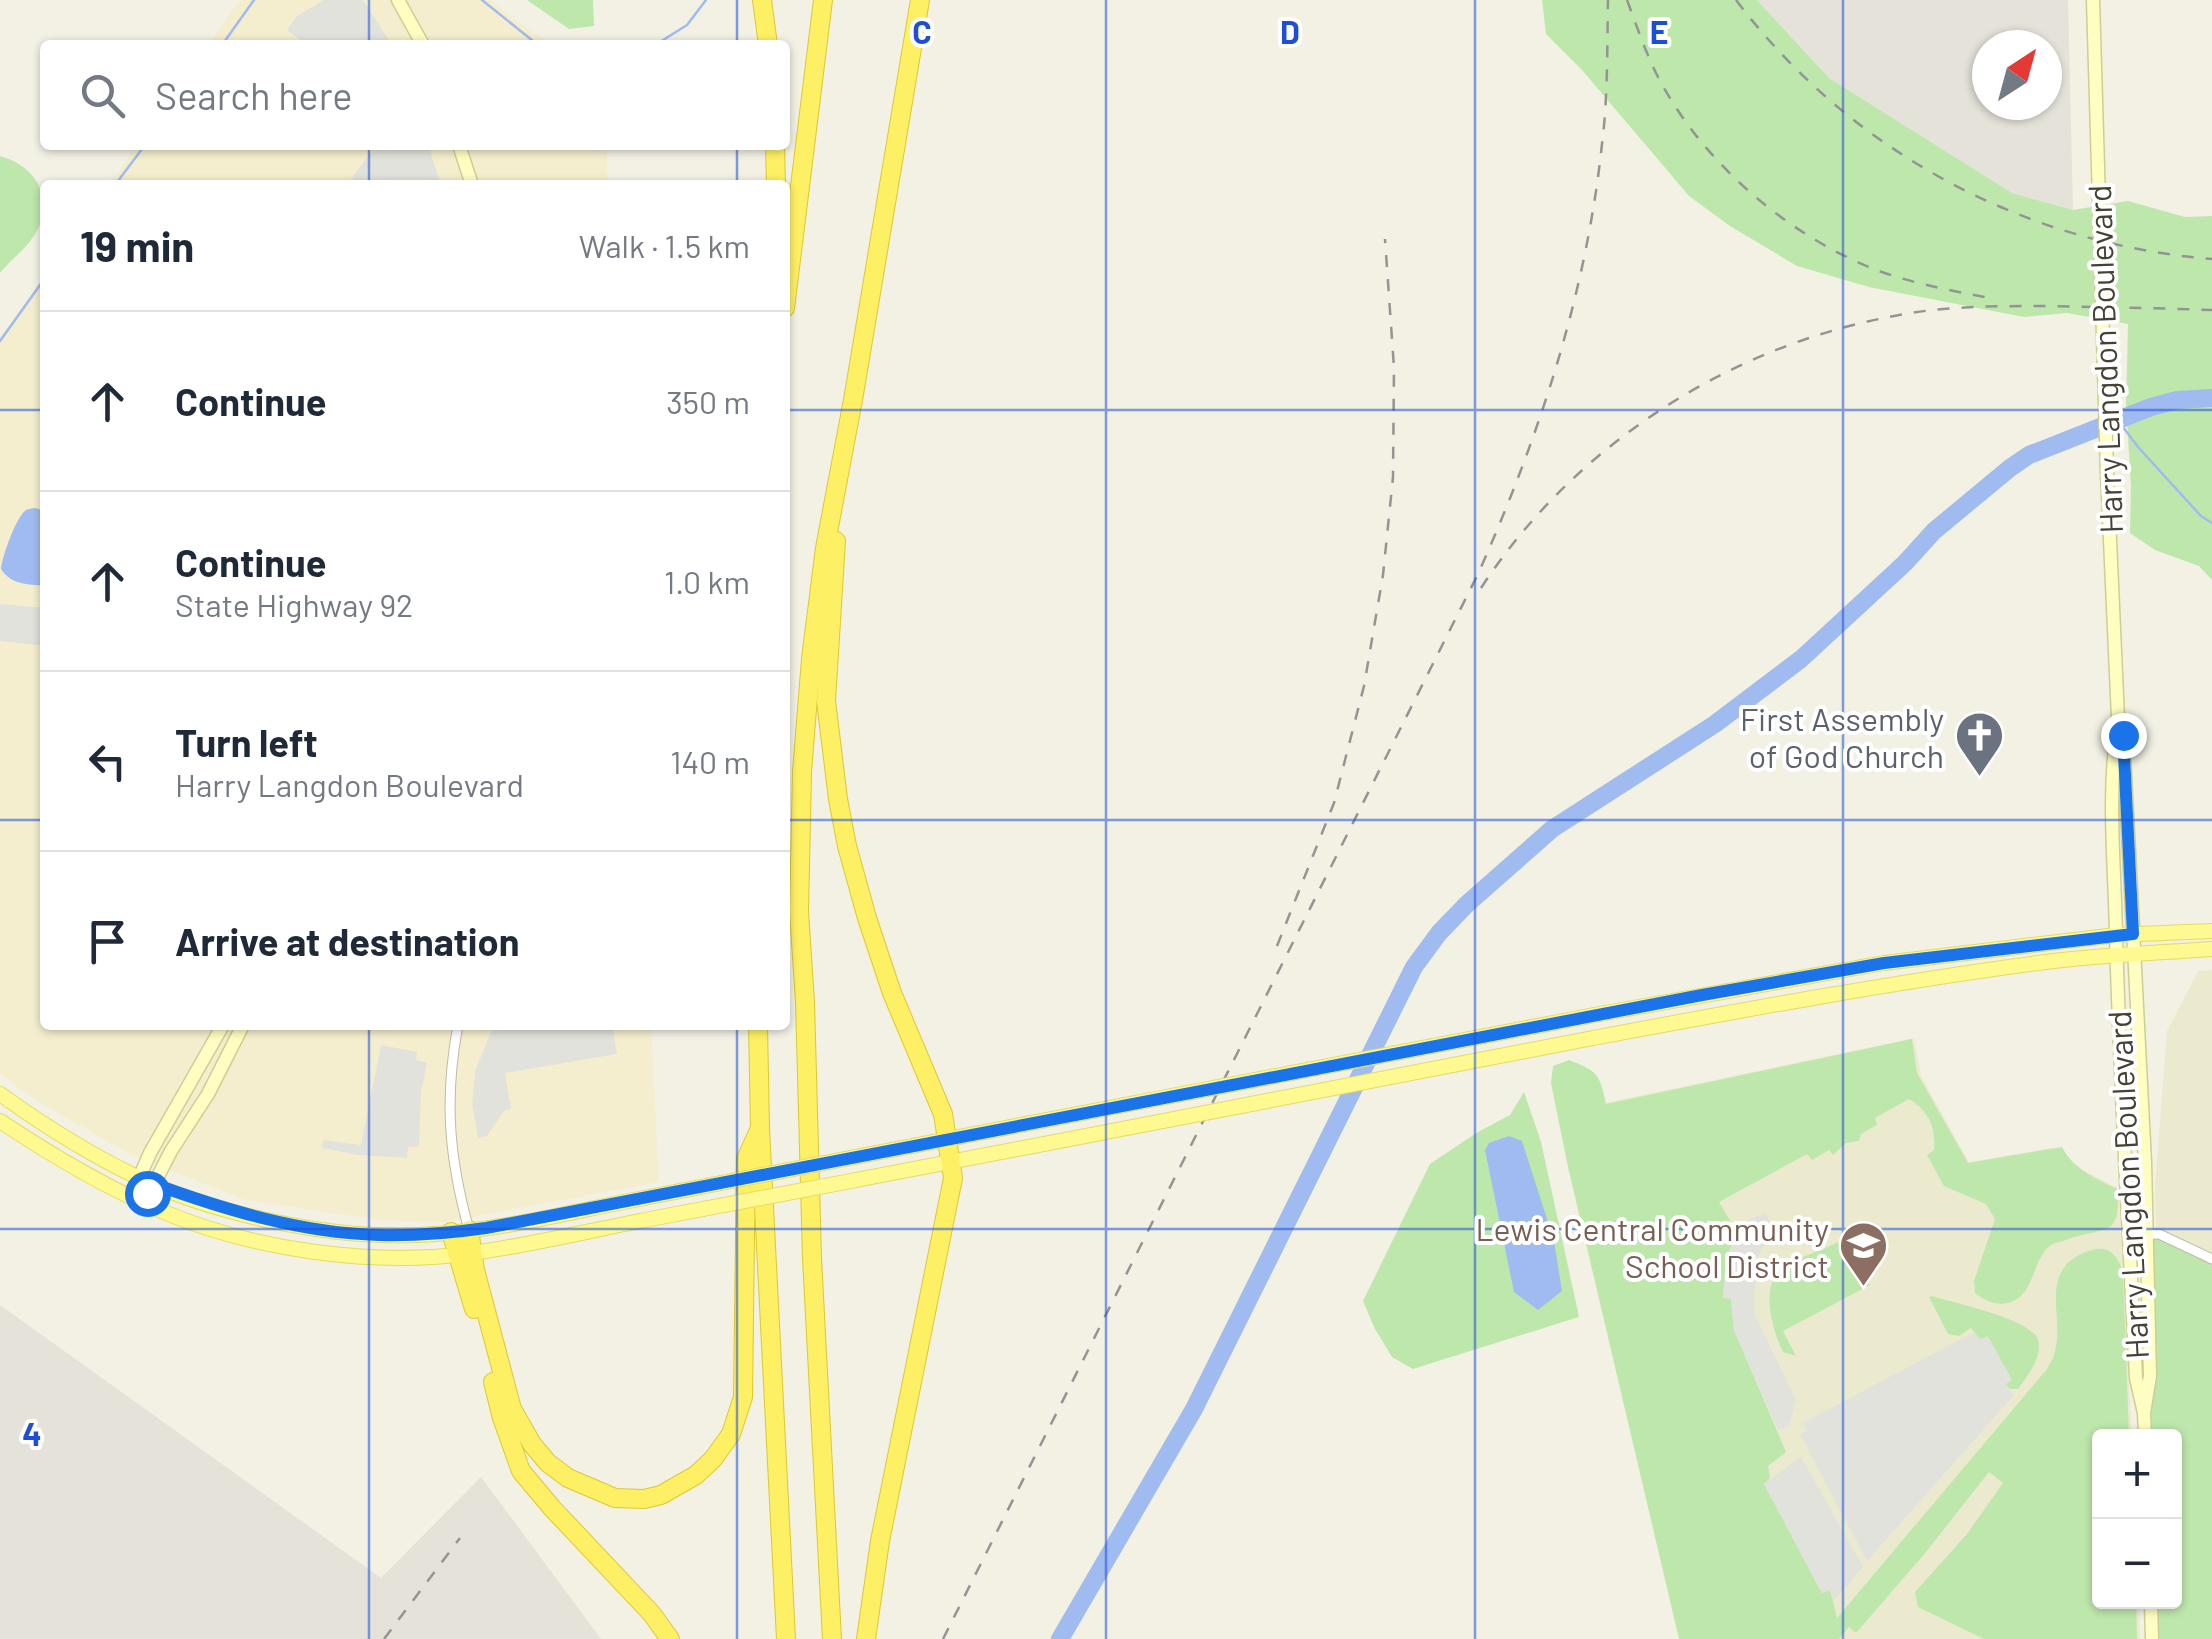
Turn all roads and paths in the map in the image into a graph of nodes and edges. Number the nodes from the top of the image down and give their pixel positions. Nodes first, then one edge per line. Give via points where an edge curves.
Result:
1 (398, 0) edge
2 (762, 0) edge
3 (823, 0) edge
4 (920, 0) edge
5 (932, 0) edge
6 (2093, 0) edge
7 (421, 40) edge
8 (767, 40) edge
9 (909, 56) junction
10 (461, 150) edge
11 (775, 150) edge
12 (470, 180) edge
13 (776, 180) edge
14 (790, 267) edge
15 (838, 475) junction
16 (2118, 718) junction
17 (2212, 932) edge
18 (2133, 934) junction
19 (2116, 935) junction
20 (2212, 949) edge
21 (2134, 955) junction
22 (2116, 956) junction
23 (220, 1030) edge
24 (240, 1030) edge
25 (457, 1030) edge
26 (758, 1030) edge
27 (0, 1094) edge
28 (0, 1121) edge
29 (760, 1128) junction
30 (947, 1140) junction
31 (950, 1161) junction
32 (146, 1181) junction
33 (136, 1199) junction
34 (460, 1231) junction
35 (2129, 1234) junction
36 (2145, 1234) junction
37 (465, 1254) junction
38 (2212, 1260) edge
39 (2144, 1412) junction
40 (2145, 1429) edge
41 (2151, 1609) edge
42 (670, 1639) edge
43 (786, 1639) edge
44 (832, 1639) edge
45 (866, 1639) edge
46 (2152, 1639) edge

1 - 7 main road
2 - 8 highway
3 - 14 highway
4 - 9 highway
5 - 9 highway
6 - 16 main road, Harry Langdon Boulevard, bridge
9 - 15 highway
10 - 12 main road
11 - 13 highway
15 - 30 highway via 826,701 838,799 866,918 943,1114
15 - 44 highway via 811,659 799,912
16 - 18 main road, Harry Langdon Boulevard
16 - 19 main road, Harry Langdon Boulevard via 2112,811
17 - 18 main road
18 - 19 main road
18 - 21 main road, Harry Langdon Boulevard
19 - 22 main road, Harry Langdon Boulevard
19 - 30 main road, bridge via 1884,963
20 - 21 main road
21 - 22 main road
21 - 36 main road, Harry Langdon Boulevard
22 - 31 main road, bridge via 1822,995
22 - 35 main road, Harry Langdon Boulevard
23 - 32 main road via 150,1152
24 - 32 main road via 208,1094
25 - 34 street via 450,1125
26 - 29 highway
27 - 32 main road
28 - 33 main road
29 - 37 highway via 746,1159 743,1397 731,1434 713,1458 661,1495 629,1500 603,1494 558,1471 532,1444 512,1409
29 - 43 highway
30 - 31 highway
30 - 34 main road, bridge
31 - 37 main road, bridge
31 - 45 highway via 953,1178
32 - 33 main road via 147,1193
32 - 34 main road via 255,1217 337,1232
33 - 37 main road via 216,1230 285,1246 366,1257
34 - 37 highway
35 - 36 street
35 - 39 main road, Harry Langdon Boulevard via 2136,1378
36 - 38 street via 2159,1234
36 - 39 main road, Harry Langdon Boulevard via 2150,1376
37 - 42 highway via 502,1418 521,1471
39 - 40 main road, Harry Langdon Boulevard
41 - 46 main road

